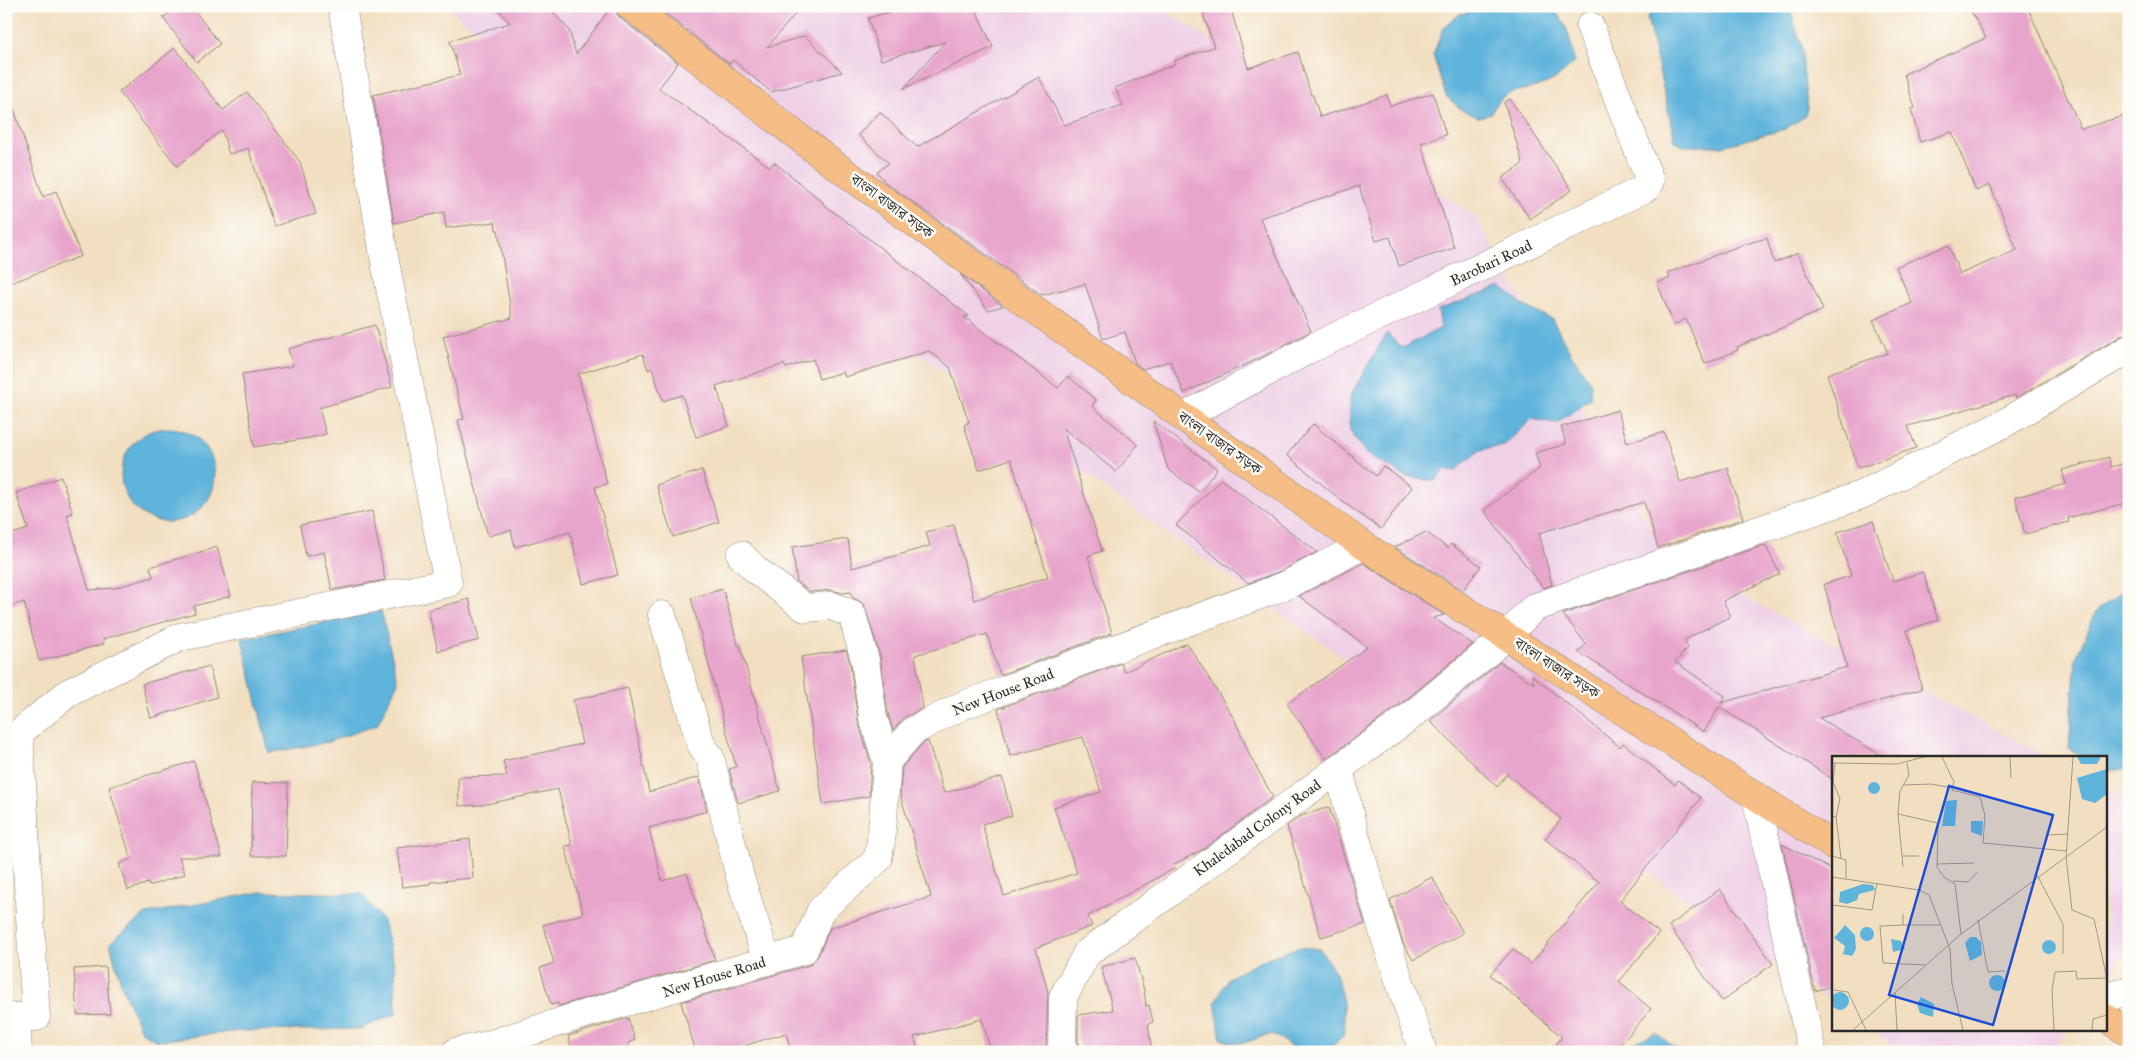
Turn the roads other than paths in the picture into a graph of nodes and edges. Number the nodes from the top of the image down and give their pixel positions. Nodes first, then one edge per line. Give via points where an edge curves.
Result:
1 (342, 6) edge
2 (630, 6) edge
3 (1590, 26) dead end
4 (2129, 349) edge
5 (1183, 417) junction
6 (1363, 546) junction
7 (741, 555) dead end
8 (662, 615) dead end
9 (1507, 636) junction
10 (887, 762) junction
11 (1339, 768) junction
12 (1756, 797) junction
13 (1832, 845) edge
14 (766, 961) junction
15 (2129, 990) edge
16 (2108, 997) edge
17 (11, 1017) edge
18 (2108, 1019) edge
19 (2129, 1033) edge
20 (18, 1052) edge
21 (456, 1052) edge
22 (1062, 1052) edge
23 (1423, 1052) edge
24 (1812, 1052) edge

1 - 17 street via 386,267 448,583 180,637 68,693 19,733 36,1016
2 - 5 main road, বাংলা বাজার সড়ক via 824,157
3 - 5 street, Barobari Road via 1650,181 1646,188 1312,348
4 - 9 street, Khaledabad Colony Road via 2004,424 1861,495 1532,608
5 - 6 main road, বাংলা বাজার সড়ক
6 - 9 main road, বাংলা বাজার সড়ক
6 - 10 street, New House Road via 1286,585 961,706 914,732
7 - 10 street via 805,608 832,606 852,614 864,660 873,718
8 - 14 street via 701,744 710,757 740,877
9 - 11 street, Khaledabad Colony Road via 1412,715
9 - 12 main road, বাংলা বাজার সড়ক
10 - 14 street, New House Road via 878,859 821,910 804,950
11 - 22 street, Khaledabad Colony Road via 1087,953 1063,997
11 - 23 street via 1383,931
12 - 13 main road, বাংলা বাজার সড়ক
12 - 24 street
14 - 21 street, New House Road
15 - 16 street
17 - 20 street
18 - 19 main road

